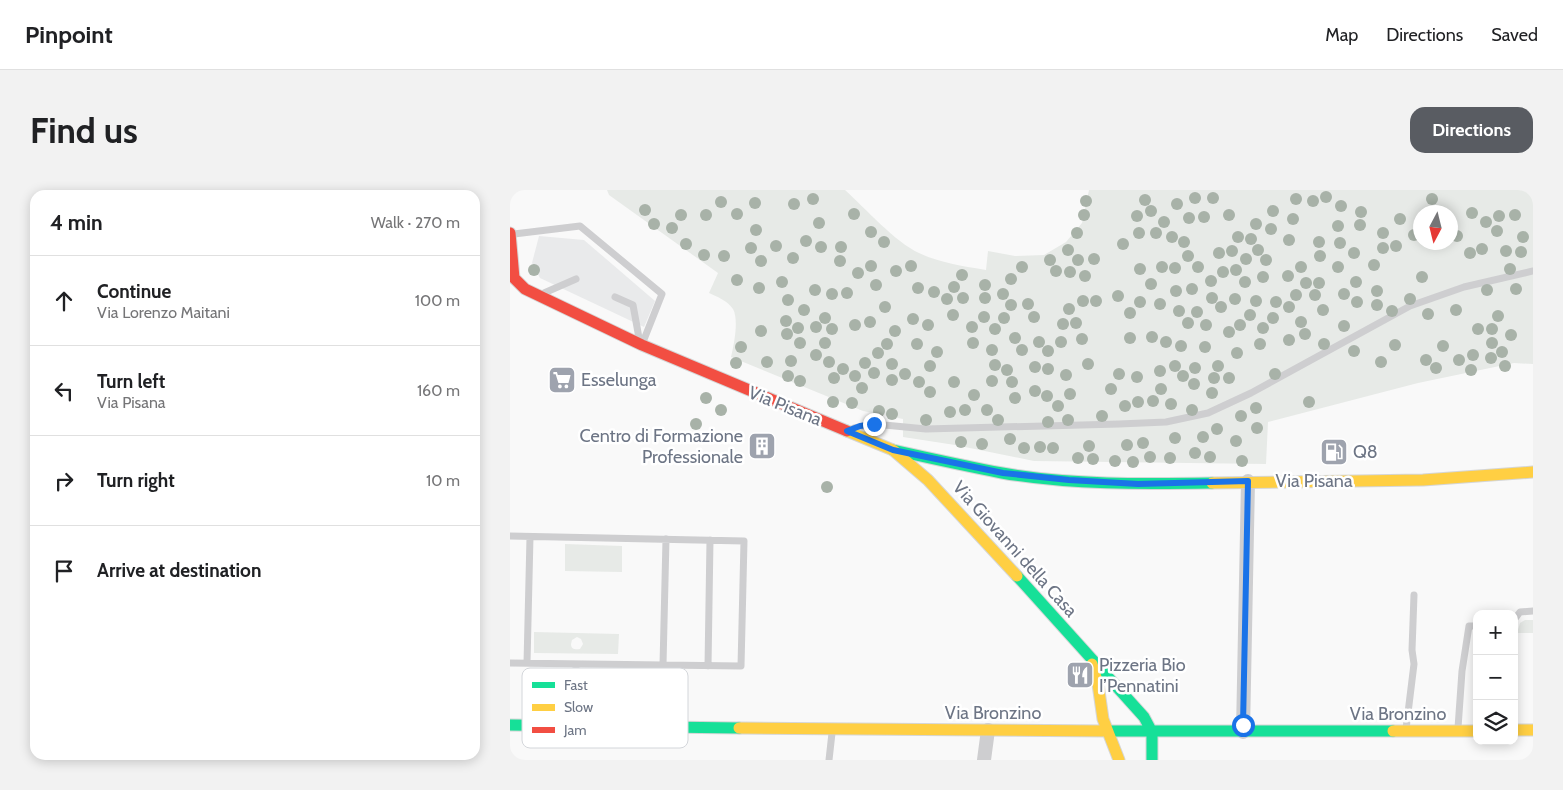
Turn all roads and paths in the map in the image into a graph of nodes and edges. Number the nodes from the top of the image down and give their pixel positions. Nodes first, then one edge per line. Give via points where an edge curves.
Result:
1 (510, 234) edge
2 (1533, 271) edge
3 (512, 273) edge
4 (576, 279) dead end
5 (537, 296) junction
6 (615, 297) dead end
7 (641, 344) junction
8 (847, 431) junction
9 (893, 450) junction
10 (1533, 472) edge
11 (1248, 481) junction
12 (510, 536) edge
13 (530, 537) junction
14 (666, 539) junction
15 (710, 540) junction
16 (1414, 594) dead end
17 (1533, 612) edge
18 (1518, 615) edge
19 (1473, 626) edge
20 (1086, 654) junction
21 (510, 663) edge
22 (527, 663) junction
23 (576, 664) junction
24 (663, 665) junction
25 (708, 666) junction
26 (576, 668) edge
27 (688, 727) edge
28 (832, 729) junction
29 (988, 730) junction
30 (1518, 730) edge
31 (1533, 730) edge
32 (1106, 731) junction
33 (1458, 731) junction
34 (1473, 731) edge
35 (1152, 732) junction
36 (1243, 732) junction
37 (1406, 732) junction
38 (829, 760) edge
39 (984, 760) edge
40 (1119, 760) edge
41 (1152, 760) edge

1 - 3 main road
1 - 7 lane via 580,226 662,294
2 - 8 lane via 1464,287 1410,306 1208,413 1166,422 926,429 873,424
3 - 5 main road, Via Pisana via 518,284
4 - 5 lane
5 - 7 main road, Via Pisana
6 - 7 lane via 633,305
7 - 8 main road, Via Pisana
8 - 9 main road, Via Pisana
9 - 11 main road, Via Pisana via 1003,473 1069,480 1138,484
9 - 20 main road, Via Giovanni della Casa via 928,480 977,531
10 - 11 main road, Via Pisana via 1423,480
11 - 36 street
12 - 13 lane
13 - 14 lane
13 - 22 lane
14 - 15 lane
14 - 24 lane
15 - 25 lane
15 - 25 lane via 744,541 741,666
16 - 37 lane via 1414,664
17 - 18 lane
19 - 33 lane via 1469,626 1462,672
20 - 32 main road, Via Giovanni della Casa via 1098,683
20 - 35 main road, Via Giovanni della Casa via 1144,717
21 - 22 lane
22 - 23 lane
23 - 24 lane
23 - 26 lane
24 - 25 lane
27 - 28 main road, Via Bronzino
28 - 29 main road, Via Bronzino
28 - 38 lane
29 - 32 main road, Via Bronzino
29 - 39 street
30 - 31 main road
32 - 35 main road, Via Bronzino
32 - 40 main road, Via Giovanni della Casa
33 - 34 main road, Via Bronzino
33 - 37 main road, Via Bronzino
35 - 36 main road, Via Bronzino
35 - 41 main road
36 - 37 main road, Via Bronzino

